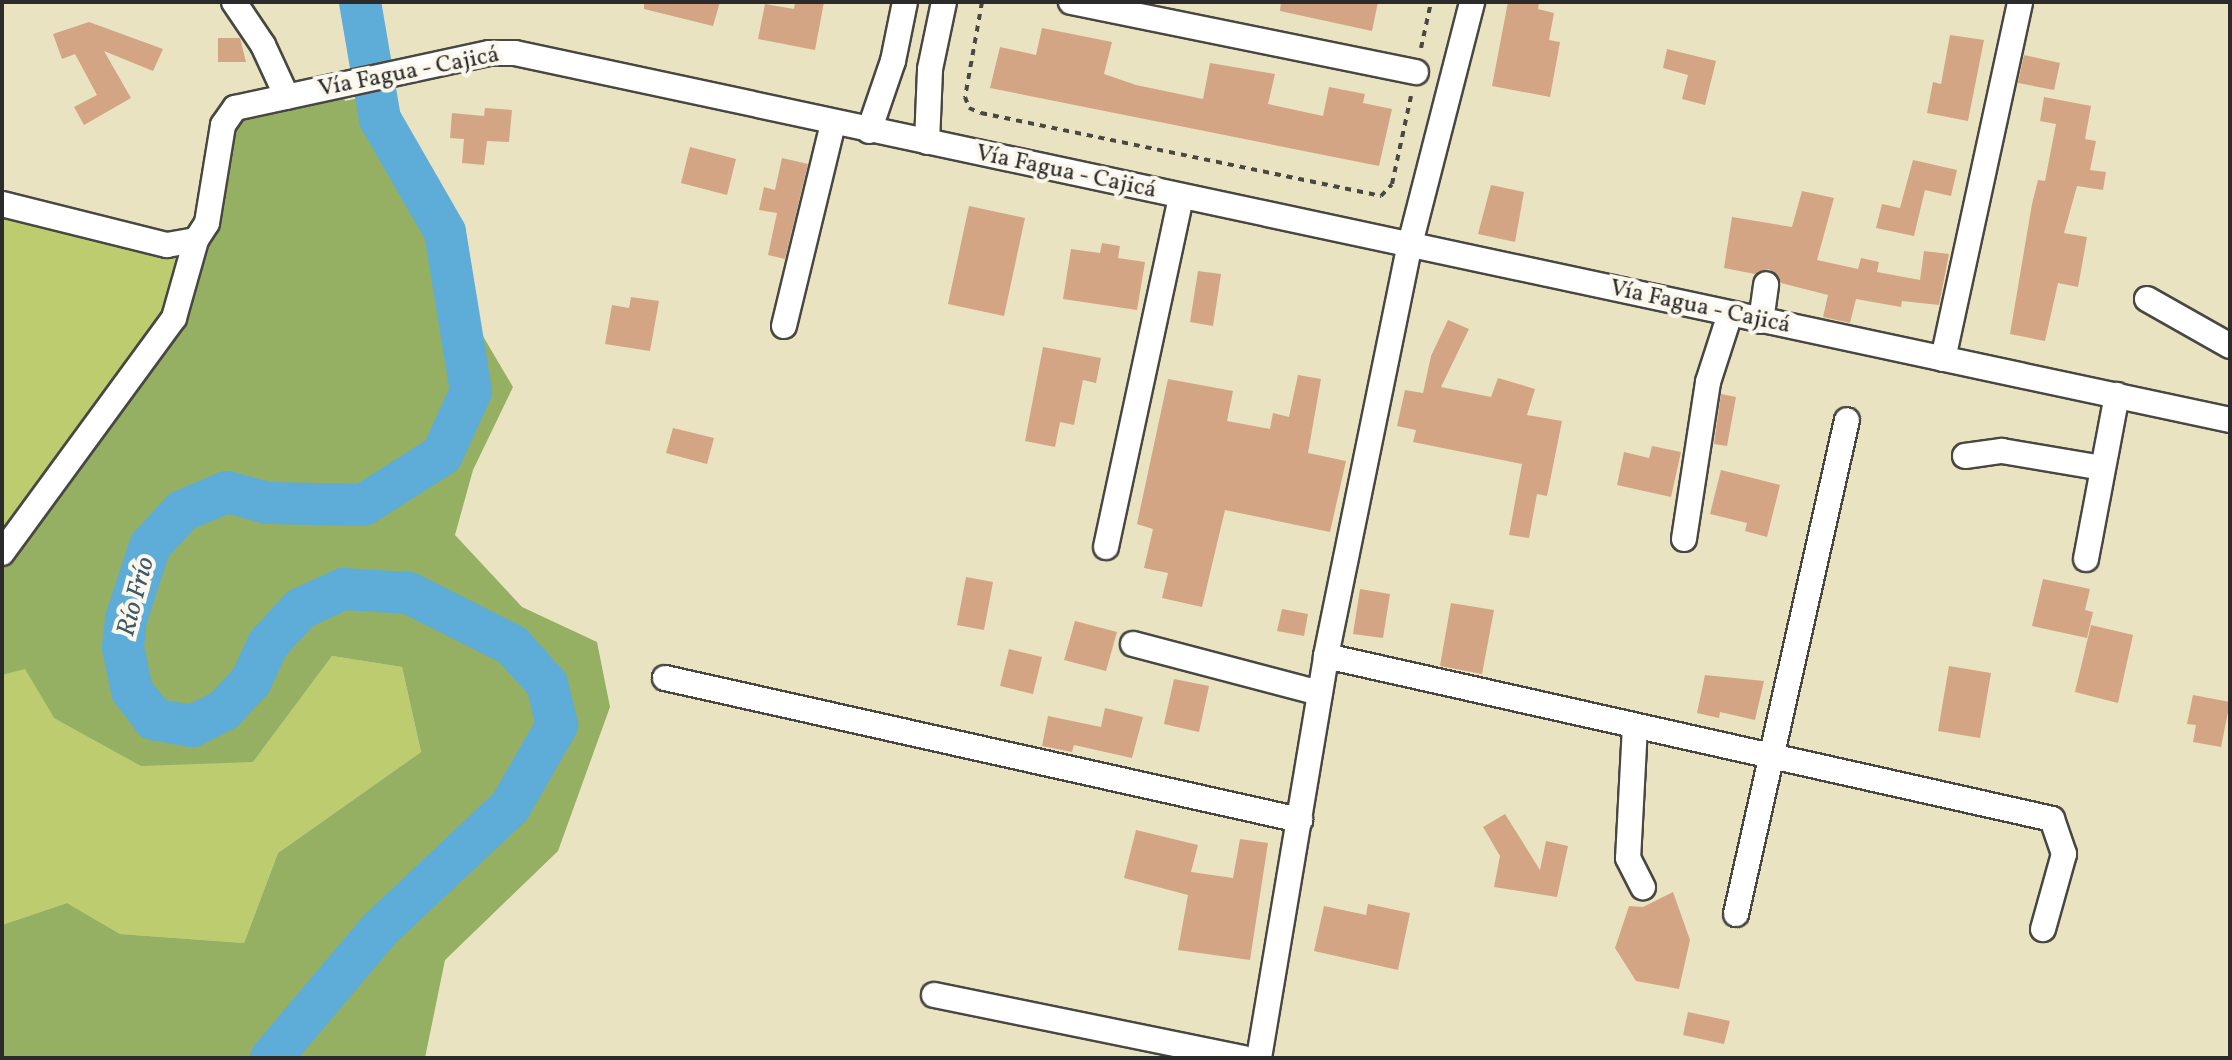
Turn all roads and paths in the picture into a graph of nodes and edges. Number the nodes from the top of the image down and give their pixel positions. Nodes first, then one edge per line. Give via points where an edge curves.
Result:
1 (234, 2) edge
2 (982, 2) edge
3 (1071, 2) edge
4 (1431, 2) edge
5 (1472, 2) edge
6 (2020, 2) edge
7 (904, 5) edge
8 (942, 10) edge
9 (893, 61) junction
10 (930, 69) junction
11 (1416, 72) junction
12 (287, 97) junction
13 (833, 124) junction
14 (869, 131) junction
15 (927, 142) junction
16 (1181, 197) junction
17 (2, 204) edge
18 (196, 240) junction
19 (1409, 248) junction
20 (1766, 284) dead end
21 (2147, 299) dead end
22 (1730, 314) junction
23 (1761, 321) junction
24 (784, 326) dead end
25 (2230, 346) edge
26 (1943, 359) junction
27 (2117, 395) junction
28 (1847, 420) dead end
29 (2230, 420) edge
30 (1965, 456) dead end
31 (2103, 468) junction
32 (1684, 539) dead end
33 (1106, 547) dead end
34 (2, 553) edge
35 (2086, 559) dead end
36 (1133, 644) dead end
37 (1326, 656) junction
38 (665, 678) dead end
39 (1320, 693) junction
40 (1635, 726) junction
41 (1774, 758) junction
42 (1300, 820) junction
43 (1643, 887) dead end
44 (1736, 914) dead end
45 (2043, 929) dead end
46 (934, 995) dead end
47 (1244, 1058) edge
48 (1259, 1058) edge

1 - 12 street via 263,45
2 - 11 path via 965,97 969,108 1381,196 1392,184
3 - 11 street
4 - 11 path
5 - 19 street
6 - 26 street
7 - 8 street
7 - 9 street
8 - 10 street
9 - 10 street
9 - 14 street
10 - 15 street
12 - 13 street, Vía Fagua - Cajicá via 489,53 515,53
12 - 18 street, Vía Fagua - Cajicá via 235,108 223,125 207,223
13 - 14 street, Vía Fagua - Cajicá
13 - 24 street
14 - 15 street, Vía Fagua - Cajicá
15 - 16 street, Vía Fagua - Cajicá
16 - 19 street, Vía Fagua - Cajicá
16 - 33 street
17 - 18 street via 167,245
18 - 34 street, Vía Fagua - Cajicá via 174,318
19 - 22 street, Vía Fagua - Cajicá
19 - 37 street
20 - 23 street
21 - 25 street
22 - 23 street, Vía Fagua - Cajicá
22 - 32 street via 1708,382
23 - 26 street, Vía Fagua - Cajicá
26 - 27 street, Vía Fagua - Cajicá
27 - 29 street, Vía Fagua - Cajicá
27 - 31 street
28 - 41 street
30 - 31 street via 2002,451
31 - 35 street
36 - 39 street
37 - 39 street
37 - 40 street
38 - 42 street
39 - 42 street
40 - 41 street
40 - 43 street via 1628,858
41 - 44 street
41 - 45 street via 2052,819 2064,854
42 - 48 street
46 - 47 street

